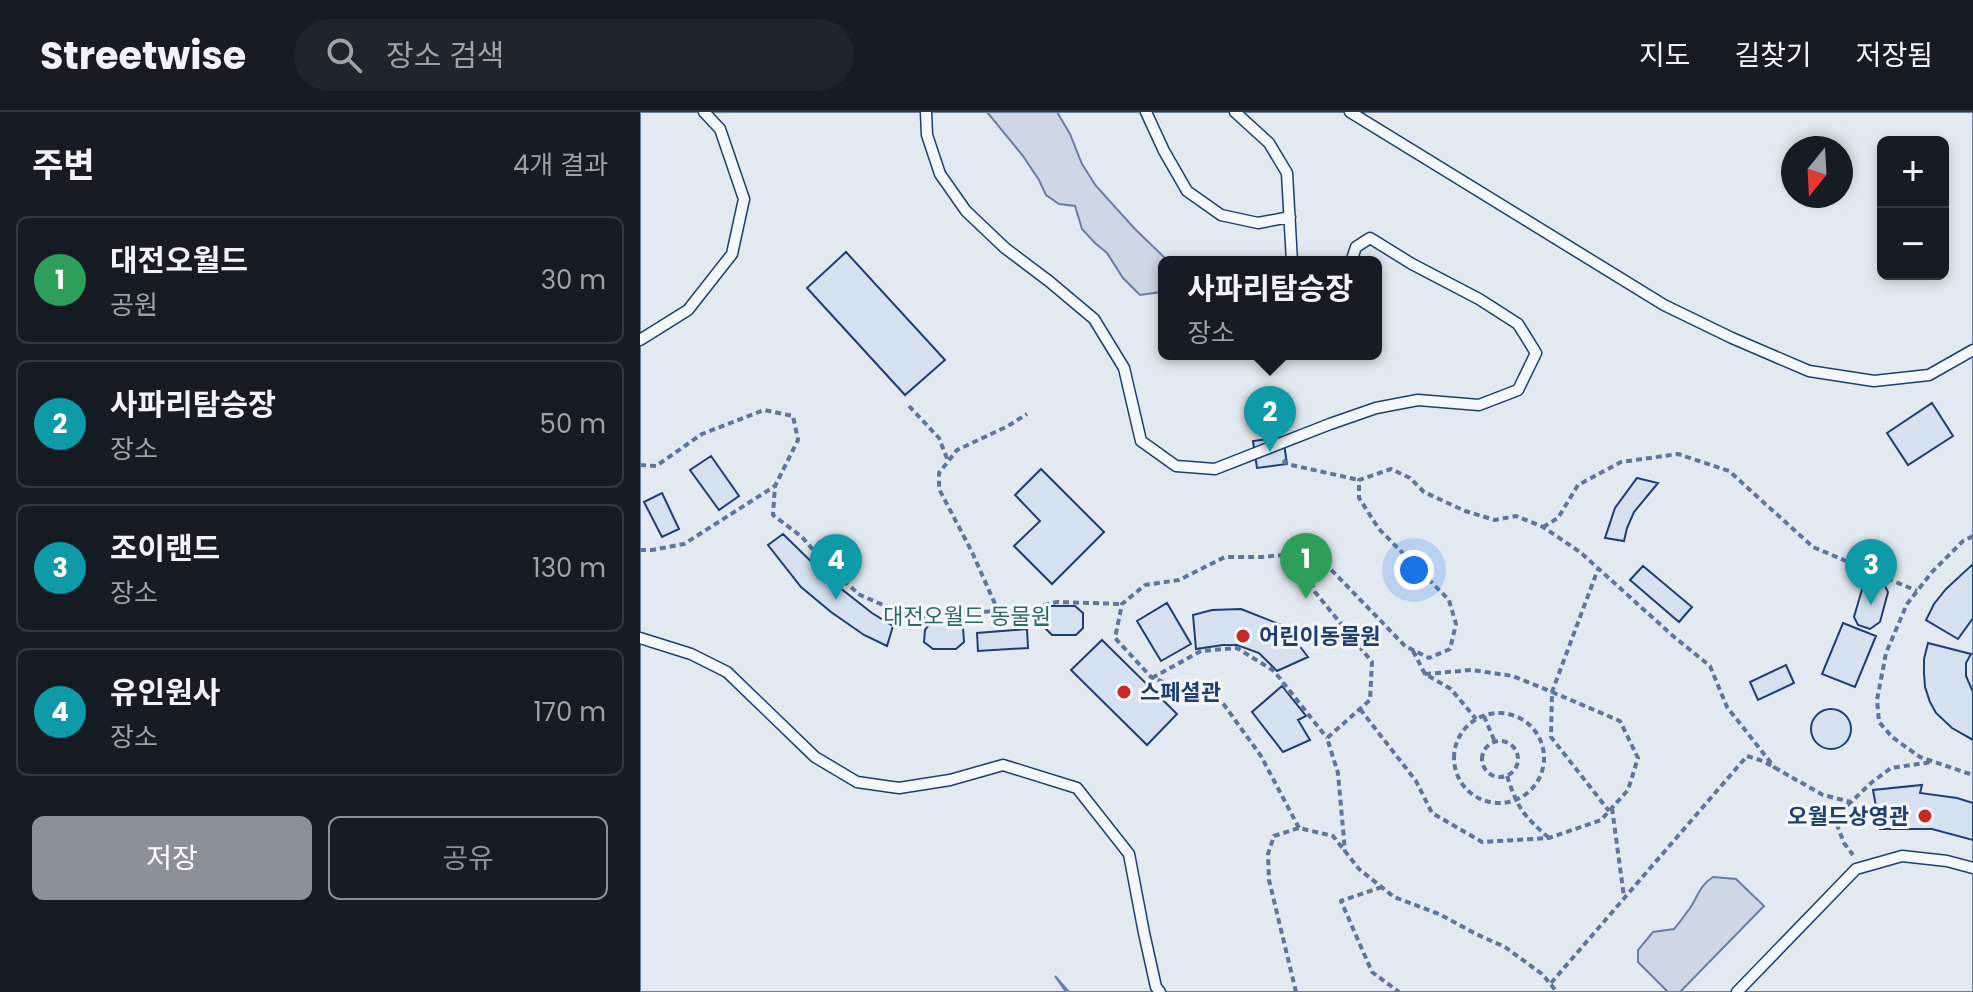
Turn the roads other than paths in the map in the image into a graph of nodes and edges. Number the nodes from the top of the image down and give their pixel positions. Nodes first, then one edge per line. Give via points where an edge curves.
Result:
1 (704, 112) edge
2 (926, 112) edge
3 (1146, 112) edge
4 (1235, 112) edge
5 (1350, 112) edge
6 (1290, 217) junction
7 (1292, 256) edge
8 (1353, 256) edge
9 (640, 340) edge
10 (1973, 350) edge
11 (640, 638) edge
12 (1973, 868) edge
13 (1160, 992) edge
14 (1737, 992) edge

1 - 9 lane via 720,129 744,199 732,254 688,310
2 - 8 lane via 927,135 940,174 966,211 1094,319 1124,368 1141,441 1176,466 1215,469 1376,408 1418,400 1479,405 1518,390 1536,353 1518,324 1370,238
3 - 6 lane via 1187,191 1221,215 1258,223
4 - 6 lane via 1269,143 1287,173
5 - 10 lane via 1664,305 1809,371 1874,381 1929,375
6 - 7 lane
11 - 13 lane via 727,672 815,757 857,782 899,788 1003,765 1077,788 1129,854
12 - 14 lane via 1902,856 1856,869

